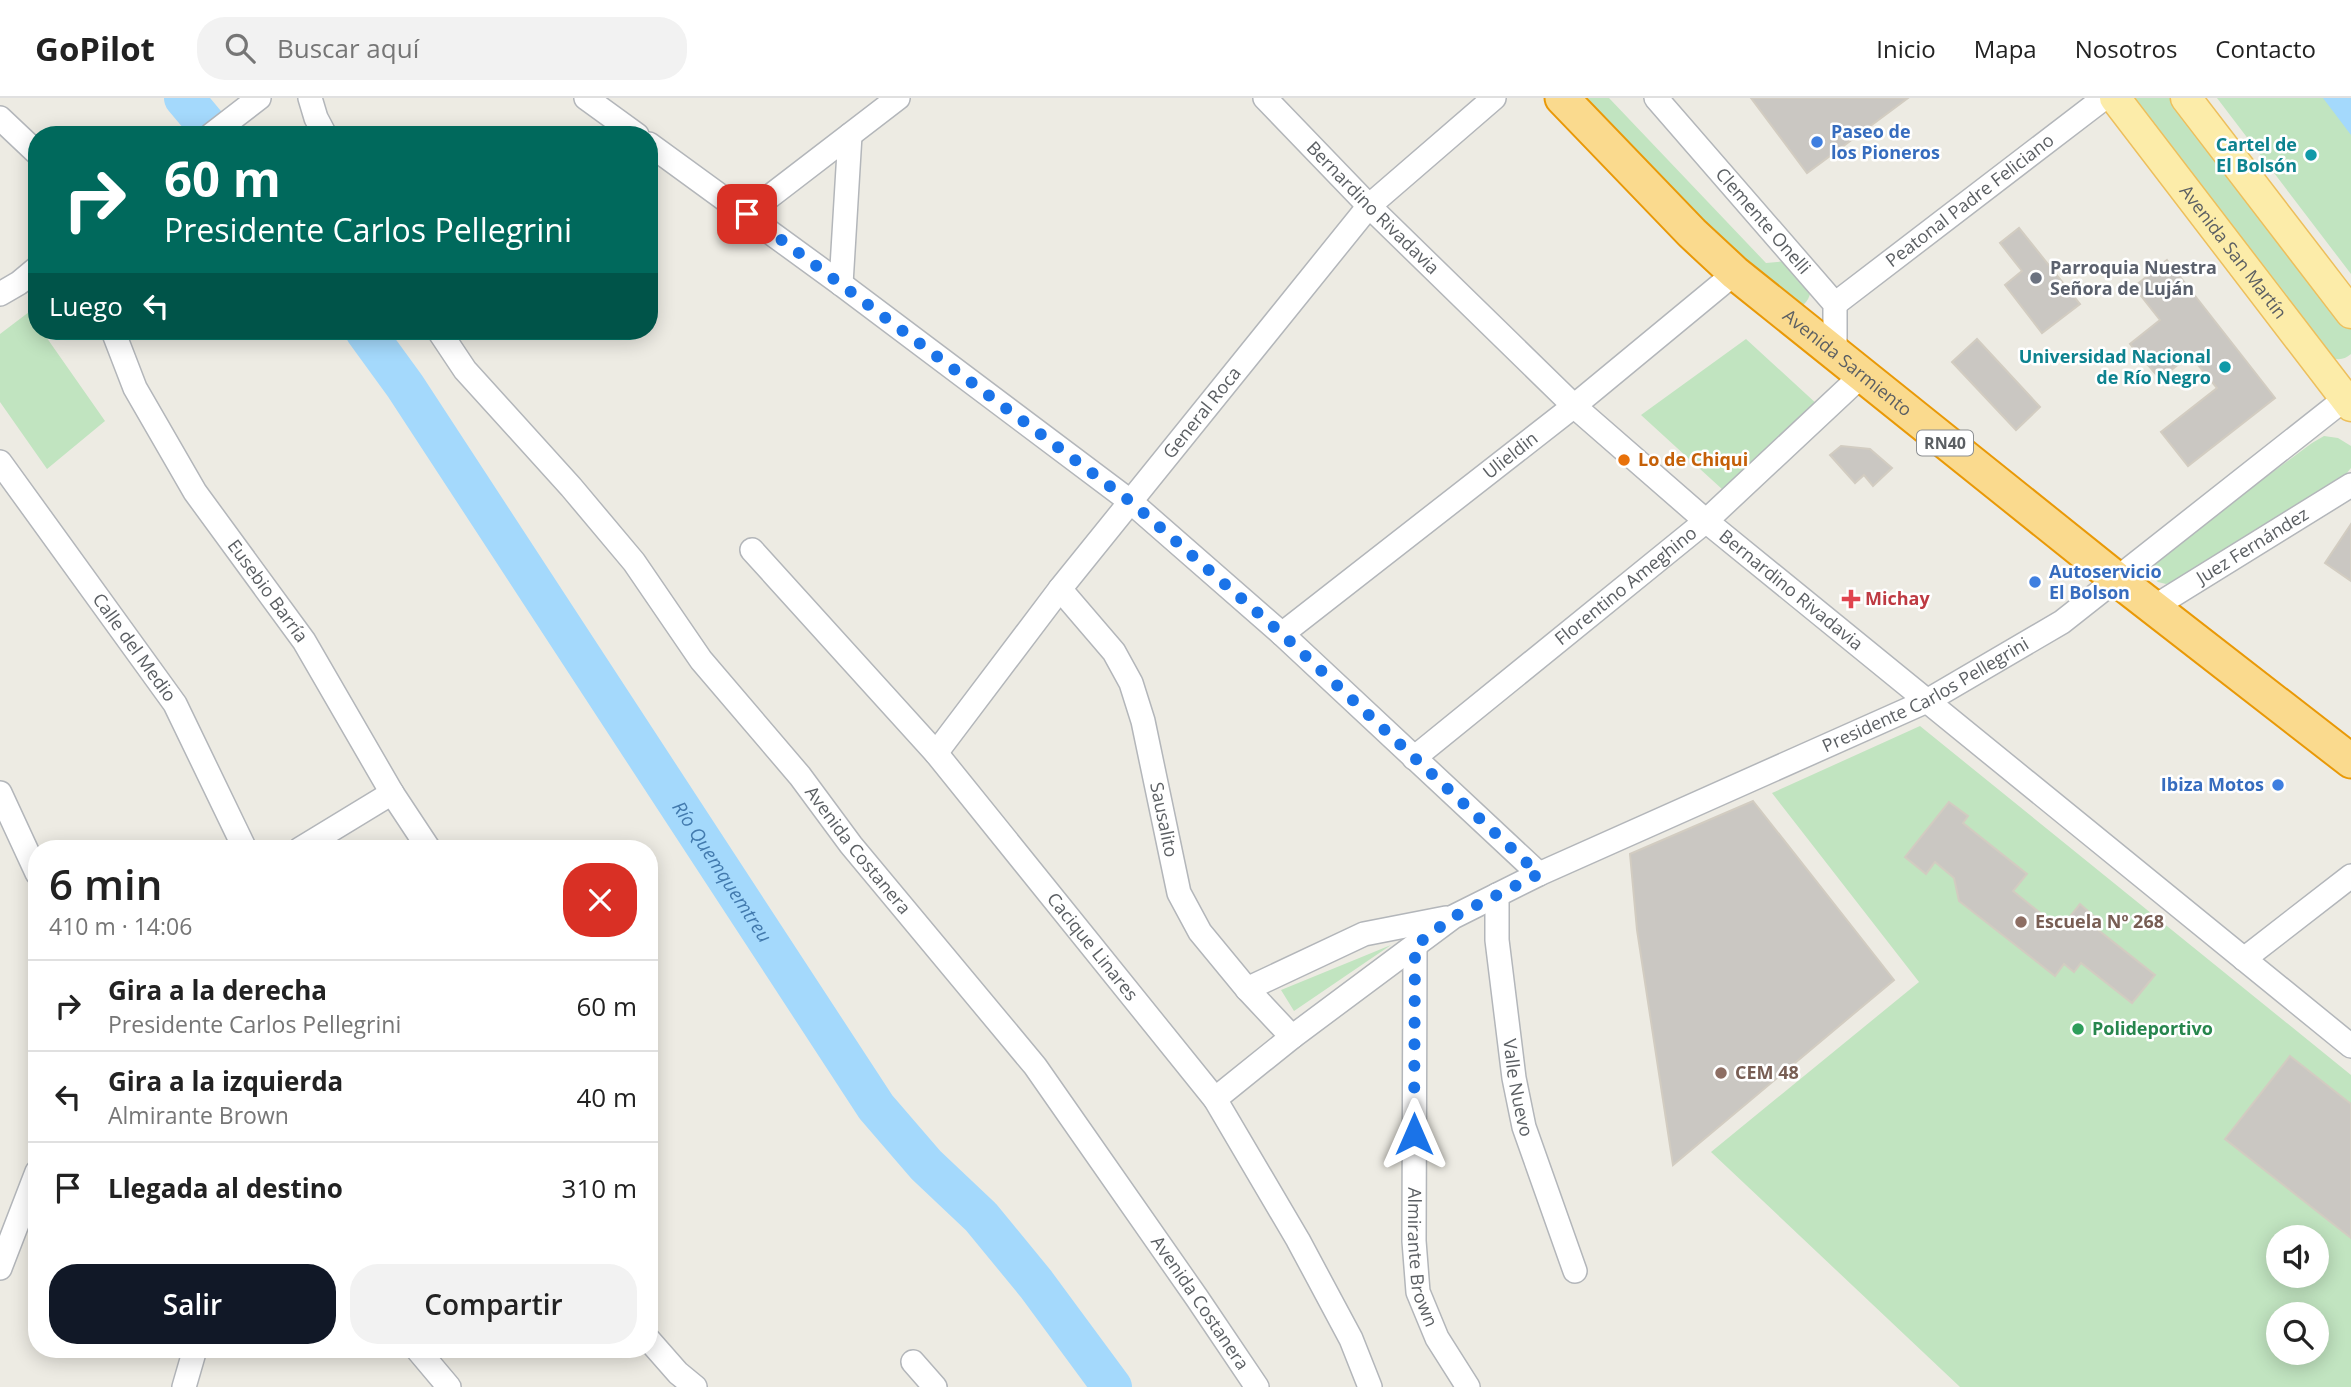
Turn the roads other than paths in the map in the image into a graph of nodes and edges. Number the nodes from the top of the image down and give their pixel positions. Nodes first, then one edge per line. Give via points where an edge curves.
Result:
1 (259, 98) edge
2 (310, 98) edge
3 (586, 98) edge
4 (898, 98) edge
5 (1265, 98) edge
6 (1494, 98) edge
7 (1562, 98) edge
8 (1656, 98) edge
9 (2104, 98) edge
10 (2115, 98) edge
11 (2186, 98) edge
12 (0, 118) edge
13 (223, 126) edge
14 (320, 126) edge
15 (625, 126) edge
16 (850, 135) junction
17 (28, 144) edge
18 (658, 150) edge
19 (1369, 206) junction
20 (747, 214) junction
21 (1735, 273) junction
22 (28, 276) edge
23 (841, 284) junction
24 (0, 294) edge
25 (1835, 303) junction
26 (2351, 313) edge
27 (116, 340) edge
28 (445, 340) edge
29 (1835, 354) junction
30 (1861, 376) junction
31 (2349, 400) edge
32 (1574, 406) junction
33 (0, 461) edge
34 (2351, 485) edge
35 (1131, 502) junction
36 (1706, 521) junction
37 (752, 550) dead end
38 (2118, 580) junction
39 (1060, 589) junction
40 (2154, 607) junction
41 (1282, 634) junction
42 (1927, 701) junction
43 (936, 753) junction
44 (1414, 758) junction
45 (2351, 761) edge
46 (0, 793) edge
47 (392, 793) junction
48 (241, 840) edge
49 (315, 840) edge
50 (423, 840) edge
51 (28, 854) edge
52 (1539, 874) junction
53 (2351, 876) edge
54 (1497, 895) junction
55 (1453, 917) junction
56 (1415, 946) junction
57 (2244, 960) junction
58 (1247, 989) junction
59 (1292, 1037) junction
60 (2351, 1046) edge
61 (1215, 1099) junction
62 (28, 1195) edge
63 (0, 1268) edge
64 (1575, 1271) dead end
65 (658, 1350) edge
66 (192, 1358) edge
67 (425, 1358) edge
68 (913, 1362) dead end
69 (184, 1387) edge
70 (449, 1387) edge
71 (695, 1387) edge
72 (935, 1387) edge
73 (1256, 1387) edge
74 (1370, 1387) edge
75 (1468, 1387) edge

1 - 13 street
2 - 14 street
3 - 15 street
4 - 16 street
5 - 19 street, Bernardino Rivadavia
6 - 19 street, General Roca
7 - 21 highway, Avenida Sarmiento / RN40
8 - 25 street, Clemente Onelli
9 - 25 street, Peatonal Padre Feliciano
10 - 31 main road, Avenida San Martín
11 - 26 main road
12 - 17 street
16 - 20 street
16 - 23 street
18 - 20 street
19 - 32 street, Bernardino Rivadavia
19 - 35 street, General Roca
20 - 23 street
21 - 29 highway, Avenida Sarmiento / RN40
21 - 32 street, Ulieldin
22 - 24 street
23 - 35 street
25 - 29 street
27 - 47 street, Eusebio Barría via 135,388 195,492 304,641
28 - 73 street, Avenida Costanera via 465,370 634,562 701,660 1035,1066
29 - 30 highway, Avenida Sarmiento / RN40
30 - 36 street, Florentino Ameghino
30 - 38 highway, Avenida Sarmiento / RN40
31 - 38 street, Presidente Carlos Pellegrini
32 - 36 street, Bernardino Rivadavia
32 - 41 street, Ulieldin
33 - 48 street, Calle del Medio via 175,704
34 - 40 street, Juez Fernández
35 - 39 street, General Roca
35 - 41 street
36 - 42 street, Bernardino Rivadavia
36 - 44 street, Florentino Ameghino
37 - 43 street, Cacique Linares
38 - 40 highway, Avenida Sarmiento / RN40
38 - 42 street, Presidente Carlos Pellegrini via 2062,622
39 - 43 street, General Roca
39 - 58 street, Sausalito via 1114,652 1131,683 1179,893 1200,932
40 - 45 highway, Avenida Sarmiento / RN40
41 - 44 street
42 - 52 street, Presidente Carlos Pellegrini
42 - 57 street, Bernardino Rivadavia
43 - 61 street, Cacique Linares
44 - 52 street
46 - 51 street
47 - 49 street
47 - 50 street, Eusebio Barría
52 - 54 street, Presidente Carlos Pellegrini
53 - 57 street
54 - 55 street, Presidente Carlos Pellegrini
54 - 64 street, Valle Nuevo via 1497,940 1524,1127
55 - 56 street, Presidente Carlos Pellegrini
55 - 58 street, Presidente Carlos Pellegrini via 1364,934
56 - 59 street, Presidente Carlos Pellegrini
56 - 75 street, Almirante Brown via 1413,1241 1418,1292 1437,1338
57 - 60 street, Bernardino Rivadavia
58 - 59 street, Sausalito
59 - 61 street, Presidente Carlos Pellegrini
61 - 74 street, Cacique Linares via 1352,1339
62 - 63 street
65 - 71 street
66 - 69 street
67 - 70 street
68 - 72 street

